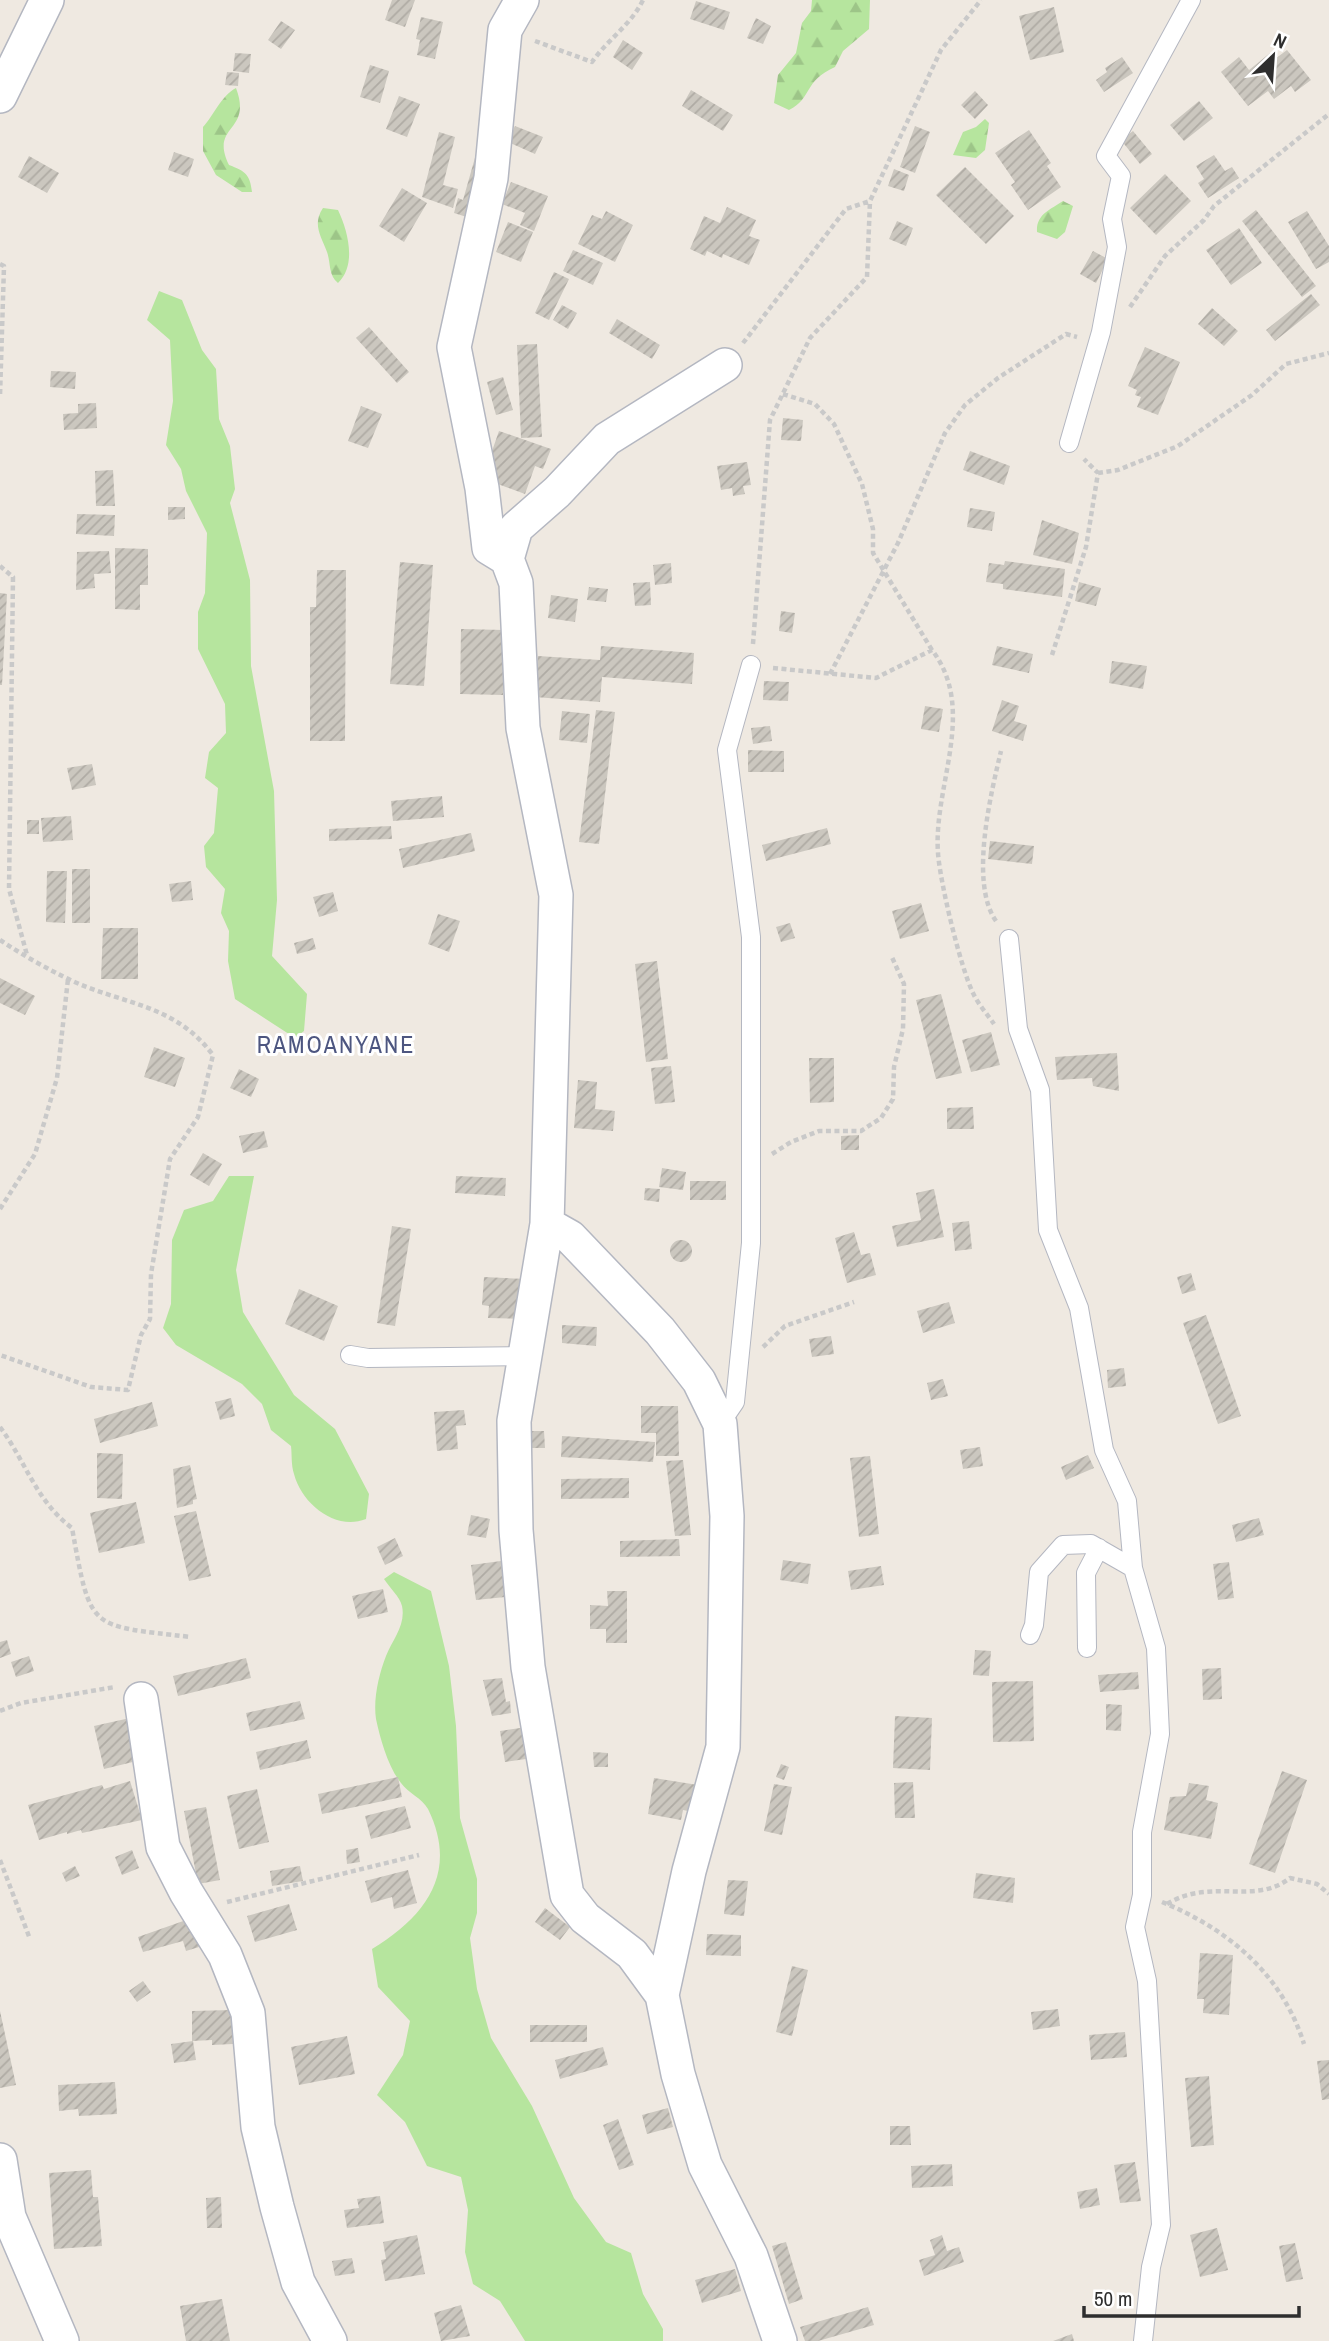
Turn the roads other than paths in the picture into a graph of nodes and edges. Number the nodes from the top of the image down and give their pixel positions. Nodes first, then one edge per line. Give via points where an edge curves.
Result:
1 (47, 0) edge
2 (522, 0) edge
3 (1191, 0) edge
4 (0, 96) edge
5 (725, 366) road end
6 (1069, 443) road end
7 (507, 559) junction
8 (751, 666) road end
9 (1009, 939) road end
10 (547, 1224) junction
11 (350, 1355) dead end
12 (525, 1356) junction
13 (720, 1424) junction
14 (1099, 1549) junction
15 (1133, 1568) junction
16 (1030, 1635) dead end
17 (1087, 1648) dead end
18 (141, 1699) road end
19 (662, 1995) junction
20 (0, 2160) edge
21 (62, 2341) edge
22 (330, 2341) edge
23 (780, 2341) edge
24 (1143, 2341) edge

1 - 4 street
2 - 7 street via 505,30 491,178 454,347 489,548
3 - 6 lane via 1106,156 1121,176 1112,219 1117,247 1100,337
5 - 7 street via 607,439 516,528
7 - 10 street via 516,583 523,728 556,895
8 - 13 lane via 727,750 751,937 751,1243 735,1402
9 - 15 lane via 1021,1036 1040,1090 1048,1230 1079,1308 1104,1450 1127,1501
10 - 12 street
10 - 13 street via 570,1237 660,1331 699,1381
11 - 12 lane
12 - 19 street via 514,1421 516,1530 528,1667 567,1895 586,1918 632,1954
13 - 19 street via 727,1516 723,1747
14 - 15 lane
14 - 16 lane via 1091,1544 1063,1545 1039,1572
14 - 17 lane via 1086,1573
15 - 24 lane via 1156,1647 1160,1734 1142,1832 1142,1895 1135,1927 1147,1981 1161,2225
18 - 22 street via 163,1847 225,1955 248,2013 258,2127 277,2207 298,2283
19 - 23 street via 678,2074 705,2165 751,2256
20 - 21 street via 9,2217

